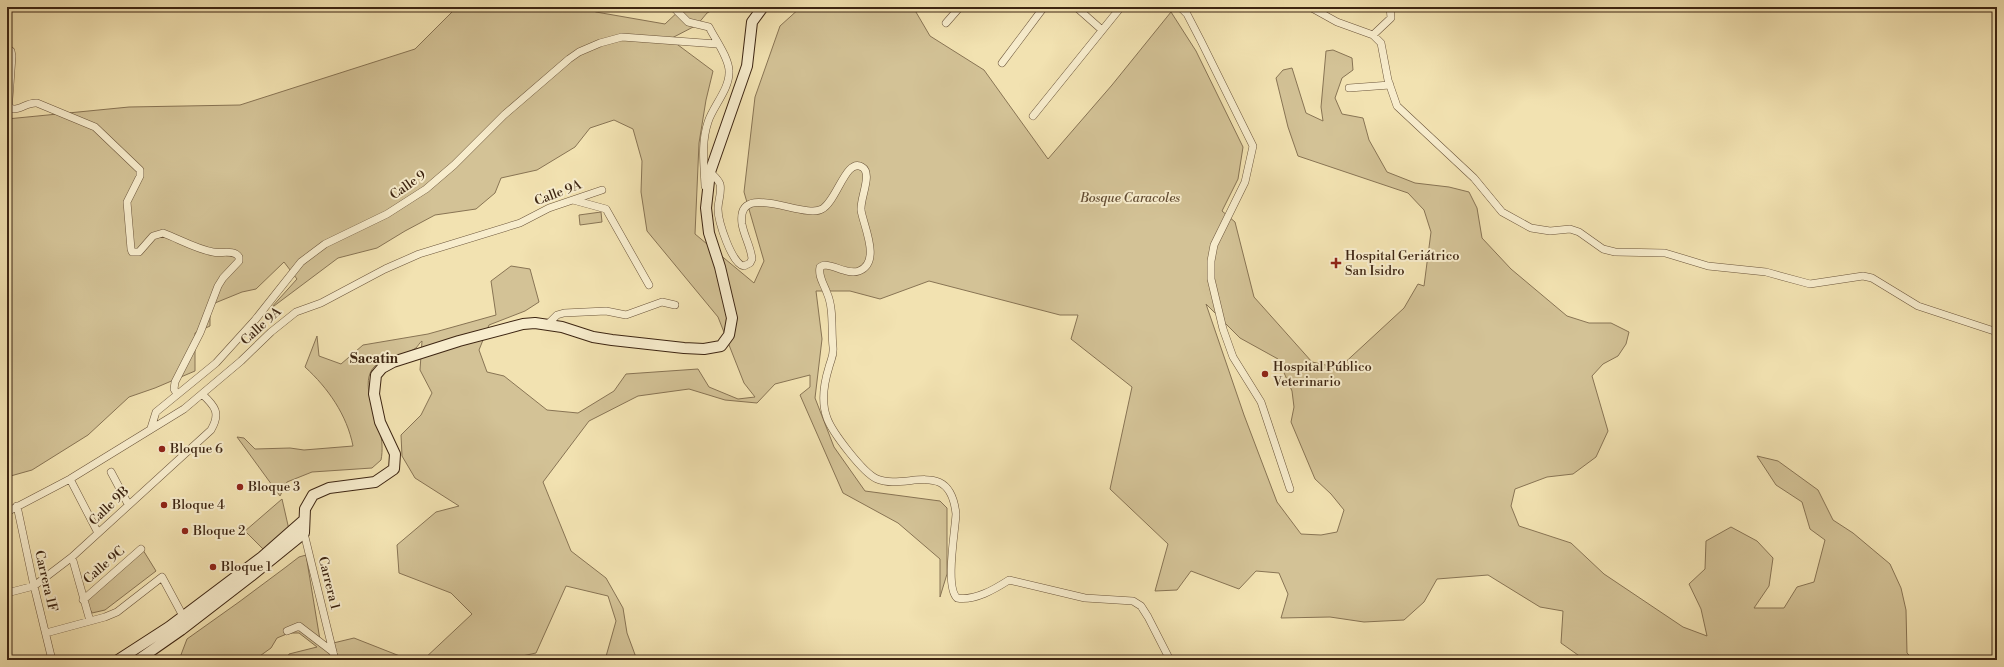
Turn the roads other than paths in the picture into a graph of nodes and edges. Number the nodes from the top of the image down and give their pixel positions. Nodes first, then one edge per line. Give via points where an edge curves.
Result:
1 (673, 7) edge
2 (763, 7) edge
3 (960, 7) edge
4 (1044, 7) edge
5 (1076, 7) edge
6 (1121, 7) edge
7 (1180, 7) edge
8 (1208, 7) edge
9 (1219, 7) edge
10 (1310, 7) edge
11 (1390, 7) edge
12 (946, 23) dead end
13 (1102, 30) junction
14 (1374, 35) junction
15 (717, 44) junction
16 (7, 48) edge
17 (1002, 63) dead end
18 (1390, 85) junction
19 (1349, 88) dead end
20 (1033, 116) dead end
21 (710, 172) junction
22 (602, 190) dead end
23 (571, 200) junction
24 (706, 208) junction
25 (649, 285) dead end
26 (675, 305) dead end
27 (548, 324) junction
28 (1997, 332) edge
29 (177, 394) junction
30 (202, 394) junction
31 (151, 428) junction
32 (111, 472) dead end
33 (70, 479) junction
34 (1290, 489) dead end
35 (128, 504) junction
36 (17, 506) junction
37 (7, 512) edge
38 (304, 520) junction
39 (98, 533) junction
40 (304, 533) junction
41 (140, 549) dead end
42 (72, 557) junction
43 (34, 586) junction
44 (7, 593) edge
45 (83, 600) junction
46 (183, 616) junction
47 (90, 621) junction
48 (288, 631) dead end
49 (46, 633) junction
50 (333, 652) junction
51 (52, 660) edge
52 (118, 660) edge
53 (138, 660) edge
54 (335, 660) edge
55 (1170, 660) edge

1 - 15 street via 688,22 709,27
2 - 21 main road via 752,22 747,66
3 - 12 street
4 - 17 street
5 - 13 street
6 - 13 street
7 - 34 street via 1187,14 1253,146 1245,182 1214,245 1211,279 1225,336 1233,357 1261,402
8 - 9 street
10 - 14 street via 1337,22
11 - 14 street via 1391,18
13 - 20 street
14 - 18 street via 1381,43
15 - 24 street via 728,62 729,72 727,83 708,121 703,143
15 - 29 street, Calle 9 via 622,37 578,52 504,115 454,165 426,188 387,214 325,244 301,262 216,363
16 - 29 street via 12,56 9,106 12,109 17,110 29,103 37,103 95,127 140,170 140,176 127,202 132,252 139,252 153,236 163,233 204,251 233,253 239,257 239,261 218,286 200,333 175,382 174,389
18 - 19 street
18 - 28 street via 1397,106 1474,178 1502,212 1531,228 1550,231 1570,229 1603,249 1615,252 1665,253 1708,266 1766,272 1810,284 1863,276 1872,278 1918,306
21 - 24 main road
21 - 55 street via 720,185 718,208 721,229 737,263 744,266 750,264 752,259 742,224 742,214 746,206 764,202 804,211 820,210 833,199 848,169 856,166 864,169 867,180 861,210 868,235 870,257 859,271 851,272 824,265 820,267 819,273 830,306 834,357 824,385 824,404 827,418 836,435 875,478 890,481 926,478 936,480 950,494 956,514 951,583 957,598 969,599 991,591 1009,580 1085,598 1133,601 1141,606 1148,617
22 - 23 street, Calle 9A
23 - 25 street via 606,209
23 - 30 street, Calle 9A via 548,208 520,223 419,254 321,303 296,312
24 - 27 main road via 708,233 720,267 732,318 729,335 720,346 704,349 684,348 612,340
26 - 27 street via 662,302 626,315 606,311 564,313 556,315
27 - 38 main road via 523,324 459,341 393,362 382,368 376,376 374,394 380,422 395,454 394,469 375,482 329,488 313,495 305,510
29 - 31 street, Calle 9 via 156,412
30 - 31 street, Calle 9A via 184,409
30 - 35 street, Calle 9B via 215,408 216,421 211,430
31 - 33 street, Calle 9A
32 - 35 street
33 - 36 street, Calle 9A
33 - 39 street
35 - 39 street, Calle 9B
36 - 37 street, Calle 9A
36 - 43 street, Carrera 1F
38 - 40 main road, Carrera 1
38 - 46 main road via 267,553
39 - 42 street, Calle 9B
40 - 50 street, Carrera 1
40 - 53 main road via 190,624
41 - 45 street, Calle 9C
42 - 43 street, Calle 9B
42 - 45 street
43 - 44 street, Calle 9B
43 - 49 street, Carrera 1F
45 - 47 street
46 - 47 street via 162,578 117,612
46 - 52 main road
47 - 49 street
48 - 50 street via 299,626
49 - 51 street, Carrera 1F
50 - 54 street, Carrera 1

